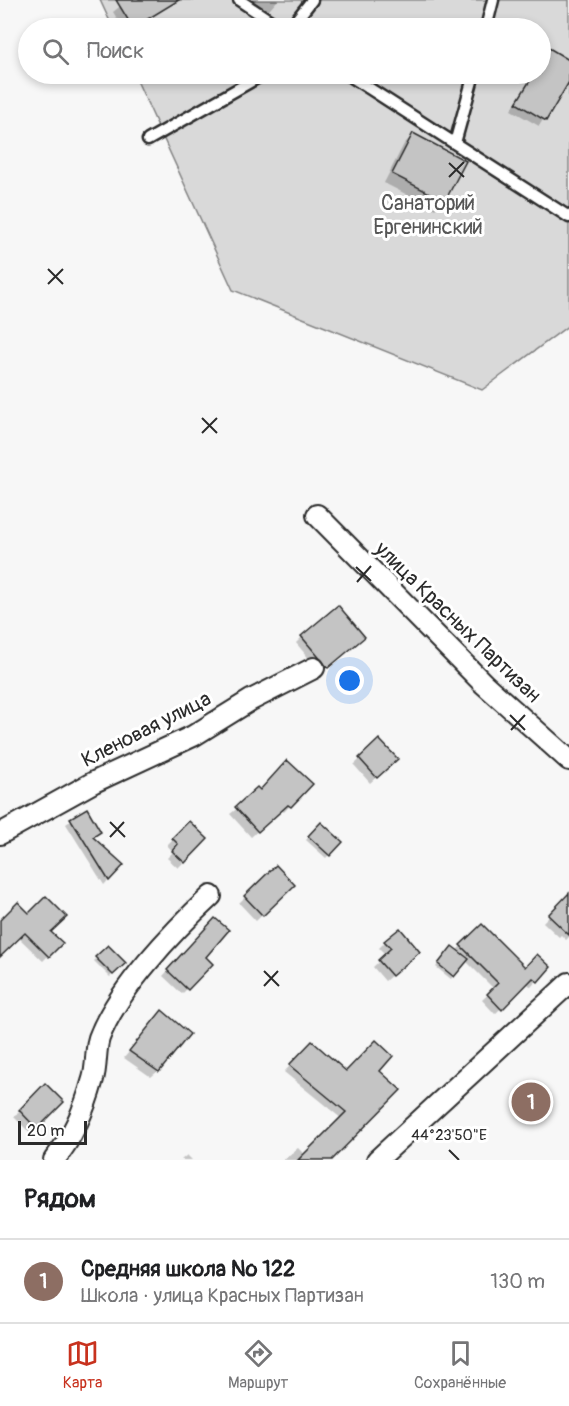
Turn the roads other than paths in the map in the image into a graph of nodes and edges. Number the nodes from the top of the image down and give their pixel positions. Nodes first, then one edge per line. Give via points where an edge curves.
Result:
1 (238, 0) edge
2 (312, 0) edge
3 (493, 0) edge
4 (266, 18) edge
5 (298, 18) edge
6 (488, 18) edge
7 (246, 84) edge
8 (363, 84) edge
9 (471, 84) edge
10 (148, 140) dead end
11 (455, 143) junction
12 (569, 217) edge
13 (317, 515) dead end
14 (314, 668) dead end
15 (569, 760) edge
16 (0, 834) edge
17 (212, 896) dead end
18 (569, 983) edge
19 (54, 1160) edge
20 (377, 1160) edge

1 - 4 lane
2 - 5 lane
3 - 6 lane
7 - 10 lane
8 - 11 lane
9 - 11 lane
11 - 12 lane
13 - 15 street, улица Красных Партизан via 484,684
14 - 16 street, Кленовая улица via 251,700 194,736 94,782
17 - 19 street via 188,917 118,1000 99,1040 93,1078 70,1141
18 - 20 street

